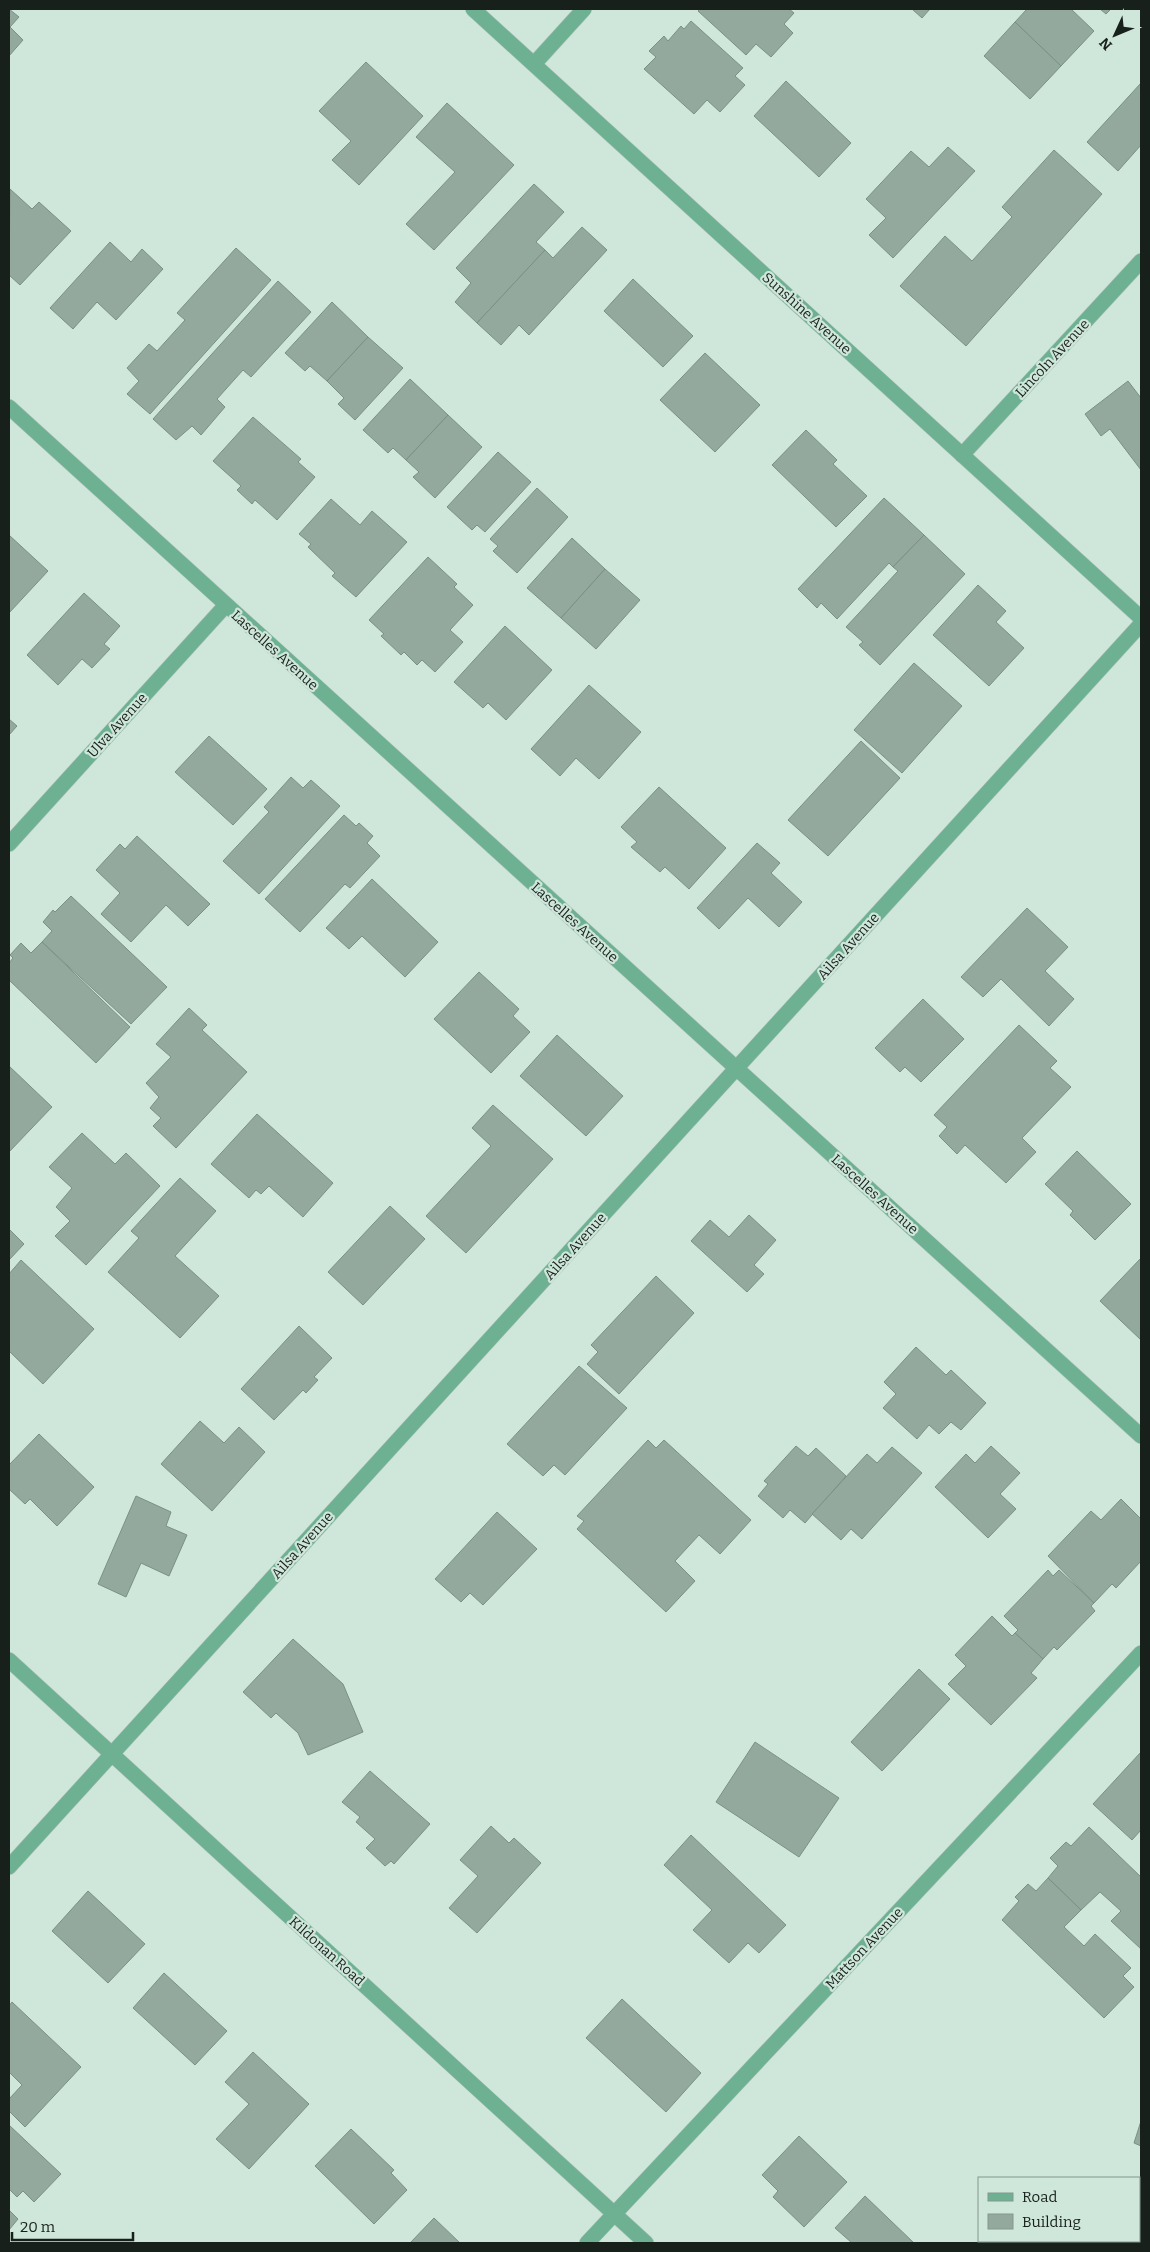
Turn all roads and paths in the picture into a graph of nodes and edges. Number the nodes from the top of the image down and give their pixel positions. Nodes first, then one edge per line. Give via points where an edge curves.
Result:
1 (473, 9) edge
2 (584, 9) edge
3 (534, 64) junction
4 (1141, 261) edge
5 (9, 407) edge
6 (962, 455) junction
7 (226, 605) junction
8 (1141, 618) edge
9 (1141, 624) edge
10 (9, 844) edge
11 (736, 1068) junction
12 (1141, 1436) edge
13 (1141, 1653) edge
14 (9, 1660) edge
15 (112, 1754) junction
16 (9, 1867) edge
17 (614, 2214) junction
18 (587, 2243) edge
19 (646, 2243) edge

1 - 3 street, Sunshine Avenue
2 - 3 street
3 - 6 street, Sunshine Avenue
4 - 6 street, Lincoln Avenue
5 - 7 street, Lascelles Avenue
6 - 8 street, Sunshine Avenue
7 - 10 street, Ulva Avenue
7 - 11 street, Lascelles Avenue
9 - 11 street, Ailsa Avenue
11 - 12 street, Lascelles Avenue
11 - 15 street, Ailsa Avenue
13 - 17 street, Mattson Avenue
14 - 15 street, Kildonan Road
15 - 16 street, Ailsa Avenue
15 - 17 street, Kildonan Road
17 - 18 street, Mattson Avenue
17 - 19 street, Kildonan Road

